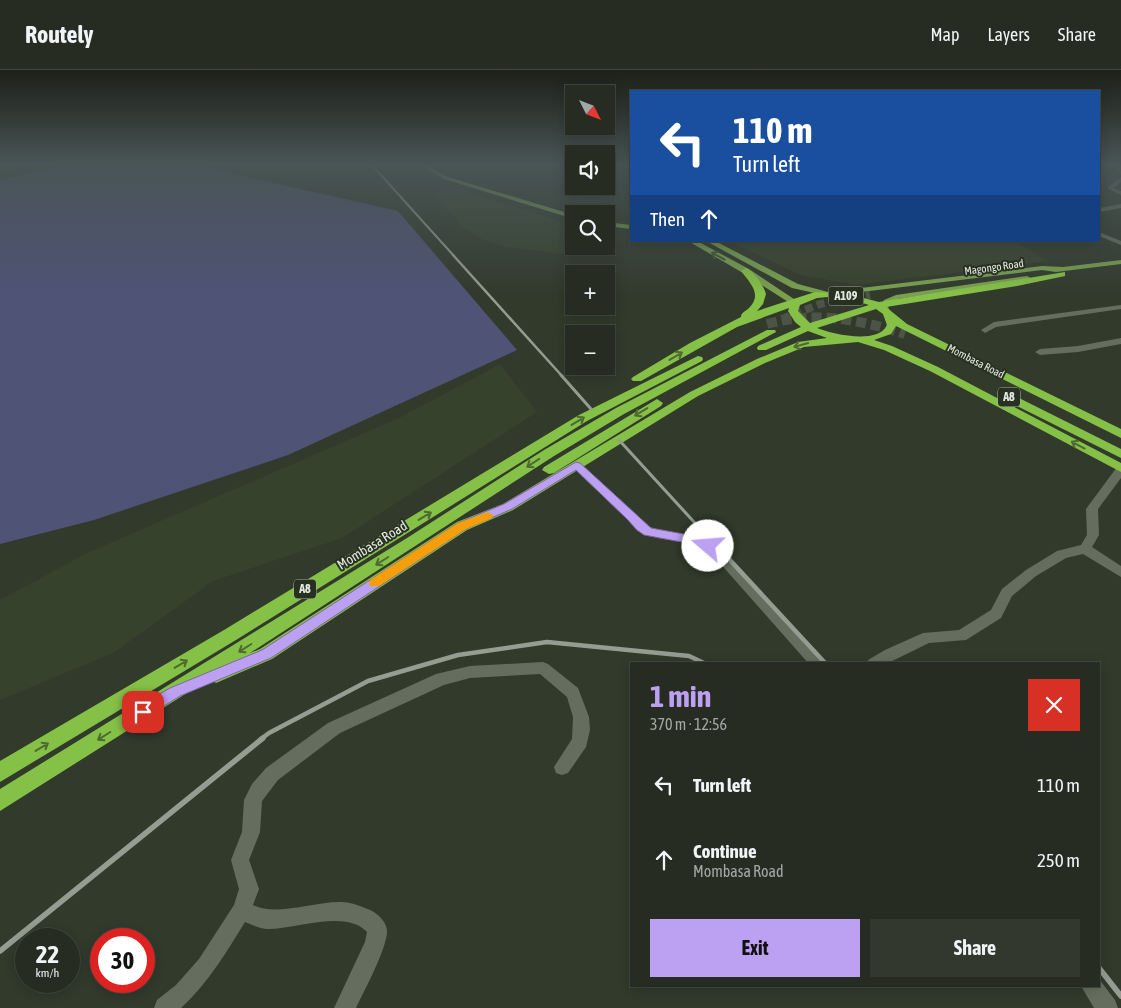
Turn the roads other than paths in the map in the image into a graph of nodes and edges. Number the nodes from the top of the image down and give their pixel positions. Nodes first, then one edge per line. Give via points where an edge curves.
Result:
1 (541, 208) edge
2 (565, 215) edge
3 (615, 220) edge
4 (630, 222) edge
5 (615, 225) edge
6 (630, 227) edge
7 (1100, 234) edge
8 (693, 242) edge
9 (711, 242) edge
10 (1121, 243) edge
11 (1118, 261) edge
12 (1121, 268) edge
13 (762, 269) junction
14 (746, 271) junction
15 (1062, 271) junction
16 (856, 291) junction
17 (828, 294) junction
18 (870, 295) tunnel mouth
19 (796, 303) junction
20 (1121, 307) edge
21 (888, 314) junction
22 (738, 321) junction
23 (985, 330) dead end
24 (853, 339) junction
25 (1121, 341) edge
26 (1040, 352) dead end
27 (608, 404) junction
28 (1121, 434) edge
29 (1121, 444) edge
30 (1121, 454) edge
31 (576, 465) junction
32 (1121, 469) edge
33 (462, 526) junction
34 (1084, 549) junction
35 (1121, 572) edge
36 (816, 662) edge
37 (876, 662) edge
38 (175, 692) junction
39 (562, 767) dead end
40 (0, 772) edge
41 (0, 801) edge
42 (242, 910) junction
43 (1091, 987) edge
44 (164, 1008) edge
45 (345, 1008) edge
46 (1107, 1008) edge

1 - 2 main road
3 - 4 main road
5 - 6 main road
7 - 10 street
14 -> 8 main road
9 - 13 main road
11 - 15 main road, Magongo Road
12 - 15 main road, Magongo Road
13 - 16 main road via 798,280
13 - 17 main road via 795,286
14 - 19 main road
14 - 22 highway via 760,288 762,298 757,307
15 - 16 main road via 1042,268
15 - 18 main road, Magongo Road
15 - 21 main road, Magongo Road via 896,297 884,307
15 -> 33 highway via 1031,282 913,299 862,310 793,332 642,411
16 - 17 main road
17 - 19 highway, A109 via 815,295
17 - 21 highway, A109 via 859,298
19 - 22 highway
19 - 24 highway via 793,310 804,325 832,336
20 - 23 street via 994,325
21 - 24 highway via 892,326 887,332
21 - 28 highway via 903,326
27 -> 22 highway via 625,387
24 -> 31 highway via 802,344 760,361 654,416
32 -> 24 highway via 934,369 888,348
25 - 26 street
27 -> 38 highway, Mombasa Road / A8 via 769,328 549,453
40 -> 27 highway, Mombasa Road / A8
29 - 30 highway, Mombasa Road / A8 via 900,337
31 - 33 highway via 508,507
31 - 36 street via 641,528 689,539 714,549
32 - 34 street via 1092,509 1093,535
33 - 38 highway via 266,654
34 - 35 street
34 - 37 street via 1062,554 1031,573 1007,593 996,614 967,632 955,637 928,637
38 -> 41 highway, Mombasa Road / A8
39 - 42 street via 580,742 581,718 573,693 547,670 537,667 470,672 451,675 426,685 334,728 264,783 253,800 251,832 240,860 249,889
42 - 44 street via 206,966 184,992
42 - 45 street via 268,919 336,912 362,916 372,922 376,929 375,943
43 - 46 street

